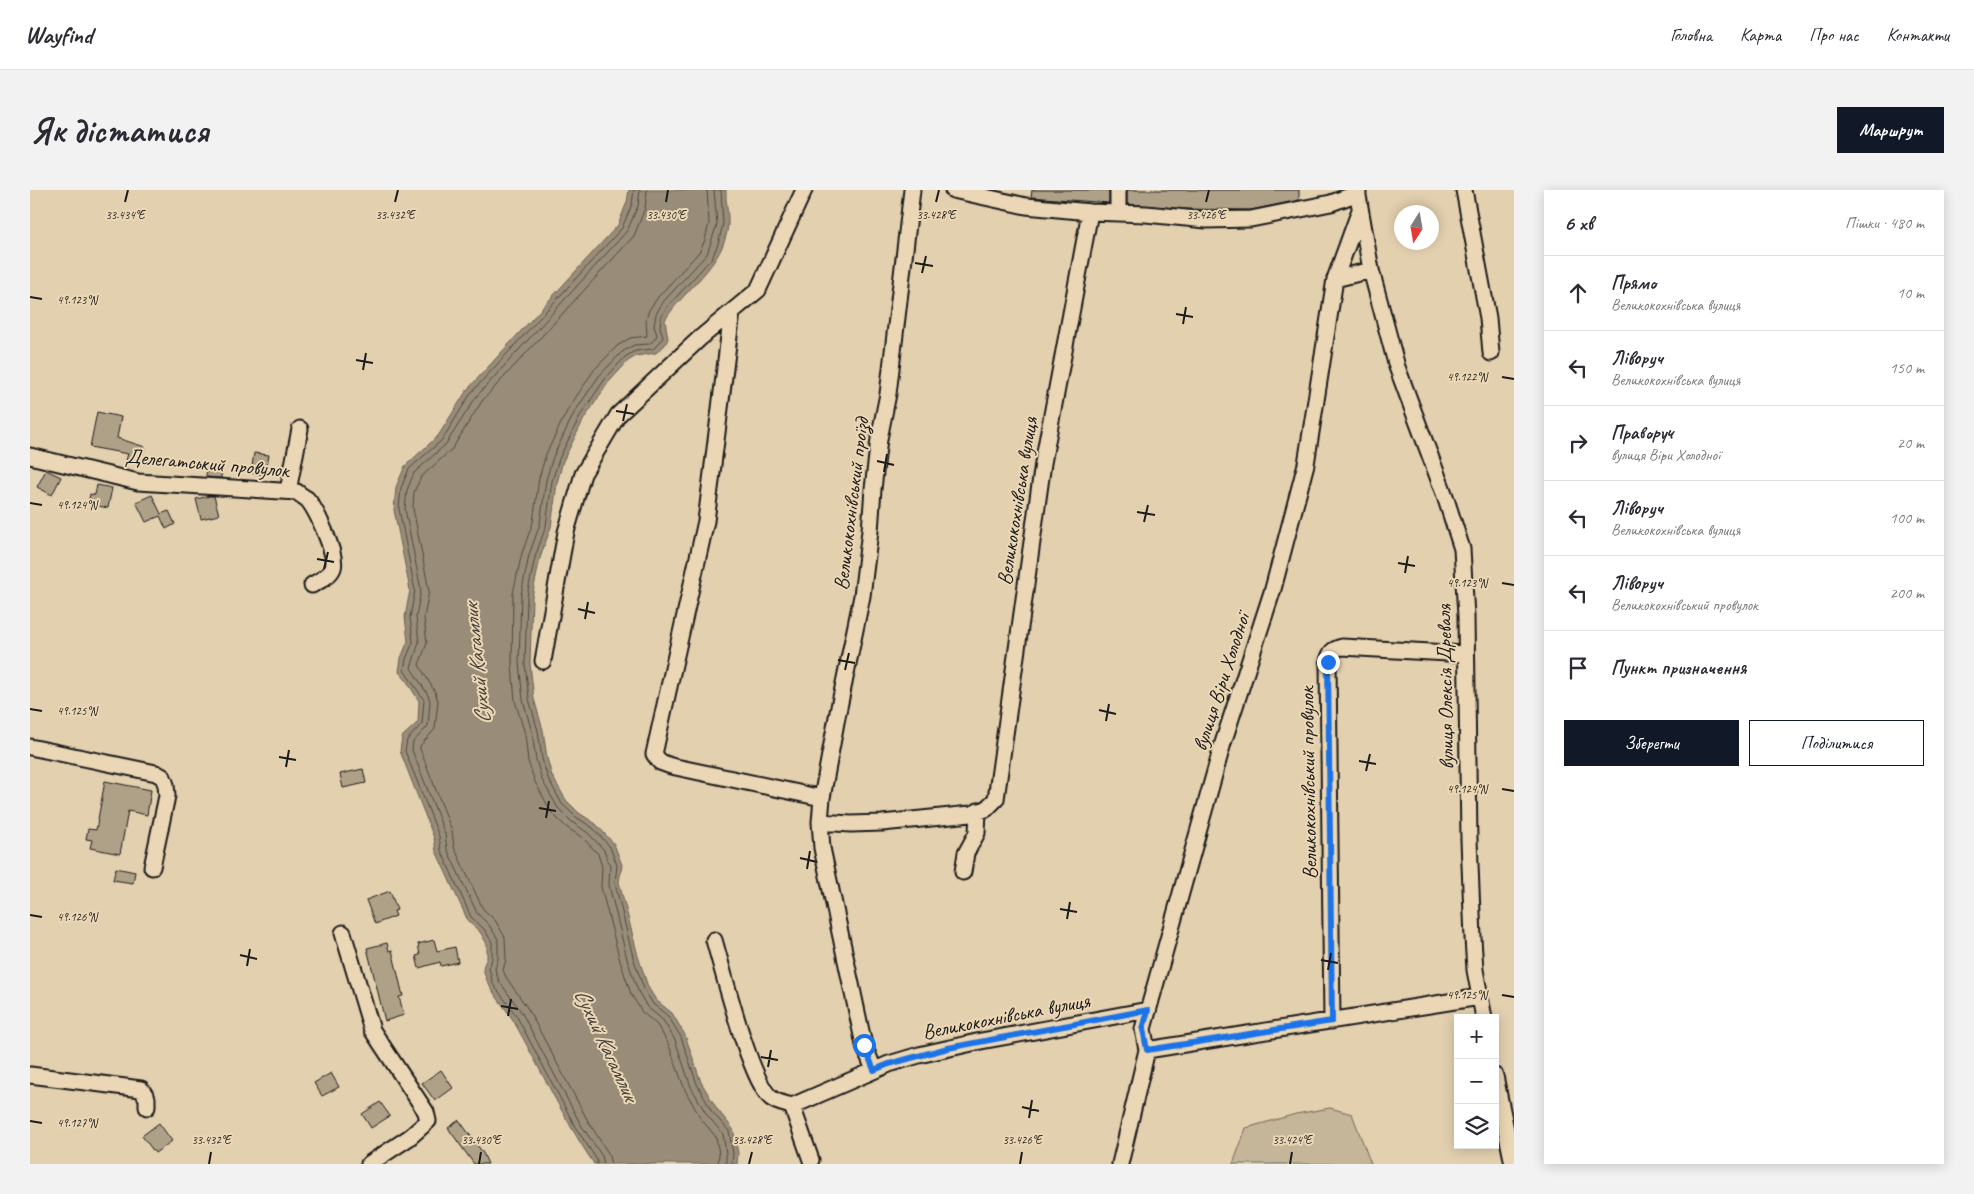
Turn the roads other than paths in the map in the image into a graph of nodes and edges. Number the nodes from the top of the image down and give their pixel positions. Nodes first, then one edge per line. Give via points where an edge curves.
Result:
1 (804, 190) edge
2 (912, 190) edge
3 (953, 190) edge
4 (1118, 190) edge
5 (1464, 190) edge
6 (1358, 192) edge
7 (1009, 196) edge
8 (1360, 210) junction
9 (1090, 212) junction
10 (1118, 212) junction
11 (1371, 270) junction
12 (1335, 279) junction
13 (732, 312) junction
14 (1491, 353) dead end
15 (300, 429) dead end
16 (30, 456) edge
17 (288, 491) junction
18 (312, 585) dead end
19 (1466, 654) junction
20 (543, 661) dead end
21 (30, 748) edge
22 (822, 798) junction
23 (978, 811) junction
24 (820, 822) junction
25 (152, 867) dead end
26 (963, 872) dead end
27 (343, 933) dead end
28 (714, 940) dead end
29 (1480, 997) junction
30 (1148, 1010) junction
31 (1483, 1014) edge
32 (1332, 1021) junction
33 (1147, 1050) junction
34 (874, 1070) junction
35 (30, 1075) edge
36 (1499, 1096) edge
37 (792, 1106) junction
38 (147, 1107) dead end
39 (811, 1160) dead end
40 (369, 1164) edge
41 (1120, 1164) edge
42 (1513, 1164) edge

1 - 13 street via 758,290
2 - 22 street, Великокохнівський проїзд via 862,596
3 - 7 street
4 - 10 street
5 - 14 street via 1488,318
6 - 8 street, вулиця Олексія Древаля
6 - 10 street via 1331,203 1251,220 1206,220
7 - 9 street via 1026,206
8 - 11 street, вулиця Олексія Древаля
8 - 12 street, вулиця Віри Холодної
9 - 10 street
9 - 23 street, Великокохнівська вулиця via 1043,463 996,798 986,809
11 - 12 street
11 - 19 street, вулиця Олексія Древаля via 1397,367 1462,549
12 - 30 street, вулиця Віри Холодної via 1306,464 1273,589 1223,743
13 - 20 street via 618,415 583,474 566,532
13 - 22 street via 706,521 654,754 660,762 671,766
15 - 17 street
16 - 17 street, Делегатський провулок via 138,482
17 - 18 street, Делегатський провулок via 297,492 307,500 327,535 334,558 333,568 327,576
19 - 29 street, вулиця Олексія Древаля via 1469,840
19 - 32 street, Великокохнівський провулок via 1342,647 1329,655
21 - 25 street via 163,777 167,796
22 - 24 street, Великокохнівський проїзд
23 - 24 street via 882,824
23 - 26 street via 977,833 966,852
24 - 34 street via 822,848 864,1045
27 - 40 street via 372,1030 426,1112 428,1121
28 - 37 street via 747,1050 763,1089 770,1098
29 - 31 street, вулиця Олексія Древаля
29 - 32 street
30 - 33 street, вулиця Віри Холодної via 1143,1029
30 - 34 street, Великокохнівська вулиця via 948,1048
32 - 33 street
33 - 41 street, вулиця Віри Холодної
34 - 37 street, Великокохнівська вулиця
35 - 38 street via 141,1089 147,1098
36 - 42 street
37 - 39 street

